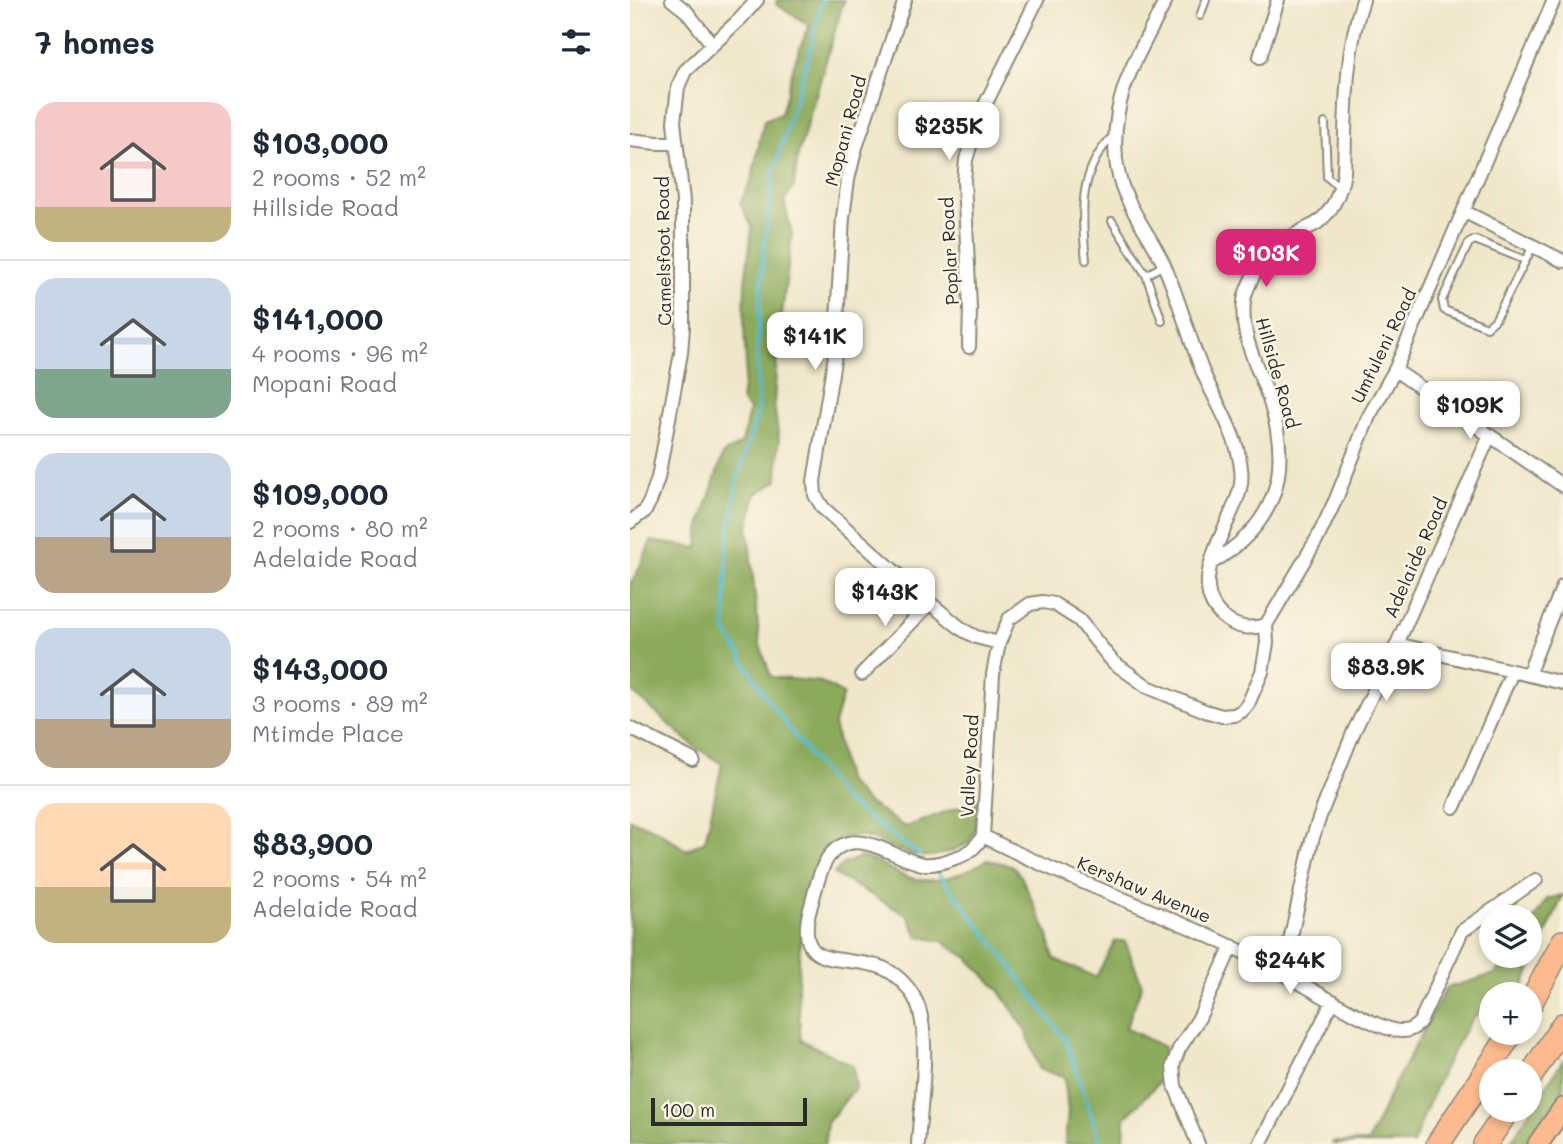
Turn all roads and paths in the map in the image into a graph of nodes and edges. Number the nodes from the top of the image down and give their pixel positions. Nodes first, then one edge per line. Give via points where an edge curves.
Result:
1 (672, 0) edge
2 (757, 0) edge
3 (905, 0) edge
4 (1037, 0) edge
5 (1166, 0) edge
6 (1206, 0) edge
7 (1278, 0) edge
8 (1363, 0) edge
9 (1554, 0) edge
10 (1200, 16) dead end
11 (712, 44) junction
12 (1260, 57) dead end
13 (1325, 123) dead end
14 (1116, 132) junction
15 (630, 139) edge
16 (676, 143) junction
17 (1341, 190) junction
18 (1465, 212) junction
19 (1112, 221) dead end
20 (1533, 246) junction
21 (1086, 260) dead end
22 (1525, 260) junction
23 (1563, 261) edge
24 (1164, 265) junction
25 (1146, 275) junction
26 (1162, 321) dead end
27 (969, 347) dead end
28 (1395, 370) junction
29 (1490, 435) junction
30 (1563, 486) edge
31 (630, 522) edge
32 (1210, 563) junction
33 (1563, 586) edge
34 (930, 603) junction
35 (1266, 625) junction
36 (999, 643) junction
37 (1396, 644) junction
38 (1512, 673) junction
39 (862, 674) dead end
40 (1528, 676) junction
41 (1563, 682) edge
42 (1248, 704) joint
43 (630, 728) edge
44 (693, 760) dead end
45 (1454, 807) dead end
46 (983, 836) junction
47 (1536, 880) dead end
48 (1563, 942) edge
49 (1232, 946) junction
50 (1283, 973) junction
51 (1542, 982) edge
52 (1333, 1001) junction
53 (1563, 1025) edge
54 (1503, 1045) edge
55 (1541, 1059) edge
56 (1563, 1108) edge
57 (1500, 1122) edge
58 (918, 1144) edge
59 (1198, 1144) edge
60 (1260, 1144) edge
61 (1438, 1144) edge
62 (1485, 1144) edge
63 (1538, 1144) edge

1 - 11 street
2 - 11 street, Camelsfoot Road
3 - 34 street, Mopani Road via 848,180 835,355 814,481 823,508
4 - 27 street, Poplar Road via 978,119 966,160
5 - 14 street via 1129,74
6 - 10 lane
7 - 12 street
8 - 17 street, Hillside Road via 1349,59
9 - 18 street, Umfuleni Road
11 - 16 street, Camelsfoot Road via 685,71 678,87
13 - 17 lane via 1328,177
14 - 21 lane via 1097,153 1086,186 1082,207
14 - 24 street via 1116,161 1127,199
15 - 16 street
16 - 31 street, Camelsfoot Road via 683,201 681,353 652,499
17 - 32 street, Hillside Road via 1317,223 1267,253 1245,292 1246,340 1269,398 1279,444 1277,484 1266,514 1248,537
18 - 20 street
18 - 28 street, Umfuleni Road
19 - 25 lane
20 - 22 lane
20 - 23 street
22 - 22 lane via 1495,320 1487,327 1444,310 1442,300 1469,243 1475,240
24 - 25 lane
24 - 32 street via 1238,451 1240,488
25 - 26 lane
28 - 29 street
28 - 35 street, Umfuleni Road via 1369,416 1318,537
29 - 30 street
29 - 37 street, Adelaide Road
32 - 35 street via 1209,598 1218,614 1235,626 1251,629
33 - 40 street
34 - 36 street, Mopani Road via 976,637
34 - 39 street
35 - 42 street, Umfuleni Road via 1265,659
36 - 42 street, Valley Road via 1009,619 1020,610 1030,604 1054,604 1079,620 1113,662 1148,687 1222,716 1234,715
36 - 46 street, Valley Road
37 - 38 street
37 - 50 street, Adelaide Road via 1321,813
38 - 40 street
38 - 45 street
40 - 41 street
43 - 44 street
46 - 49 street, Kershaw Avenue via 1071,879
46 - 58 street, Valley Road via 960,857 926,864 862,842 841,846 823,864 808,918 807,940 821,957 884,968 915,998 924,1028
47 - 52 street, Kershaw Avenue via 1462,931 1413,1029 1392,1030
48 - 51 highway
49 - 50 street, Kershaw Avenue
49 - 59 street via 1173,1065 1175,1086
50 - 52 street, Kershaw Avenue
52 - 60 street
53 - 55 highway
54 - 61 highway
56 - 63 main road
57 - 62 highway

